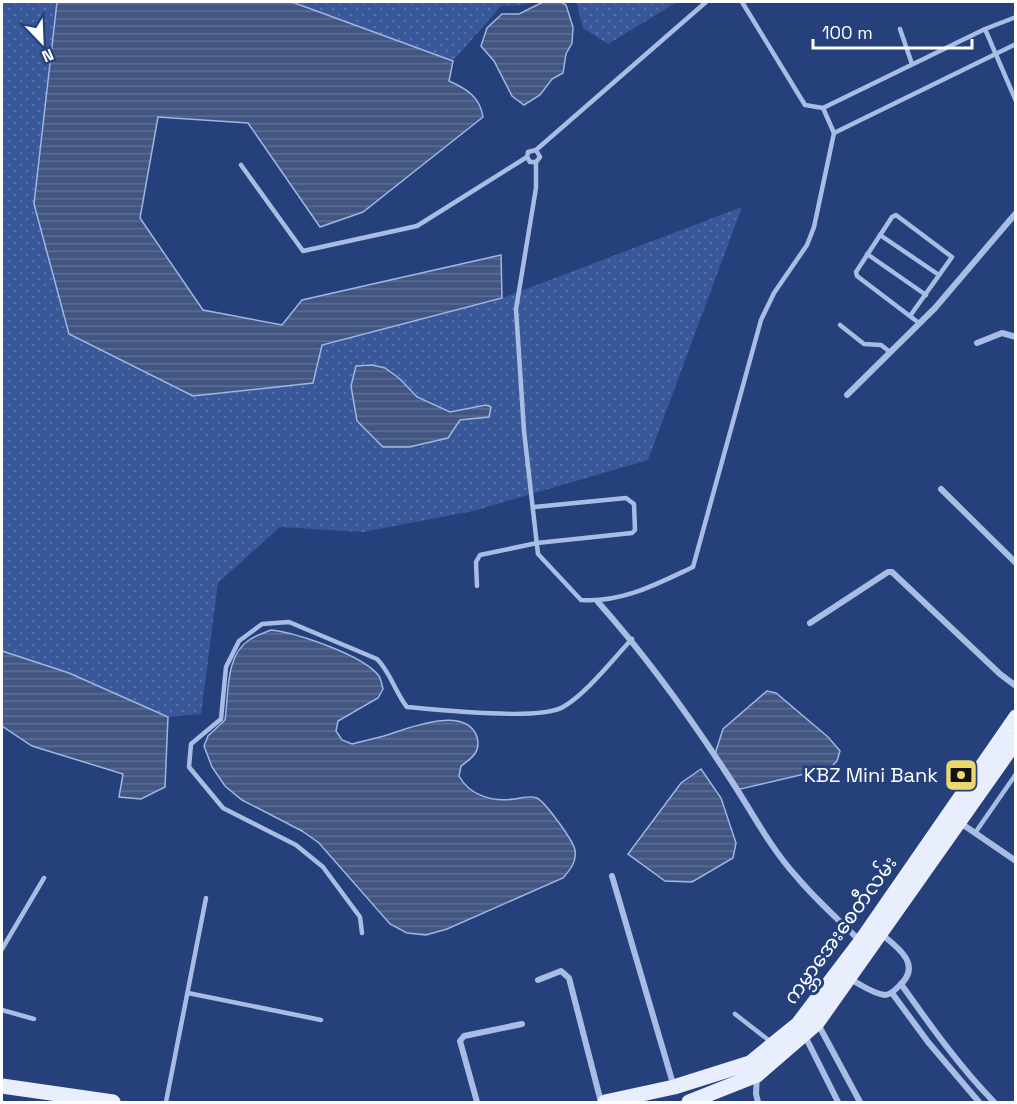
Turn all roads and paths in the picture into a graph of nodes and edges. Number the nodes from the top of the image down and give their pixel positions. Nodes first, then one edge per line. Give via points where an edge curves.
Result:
1 (706, 2) edge
2 (742, 2) edge
3 (1016, 17) edge
4 (985, 29) junction
5 (900, 30) dead end
6 (1016, 44) edge
7 (996, 54) junction
8 (912, 64) junction
9 (1016, 101) edge
10 (823, 108) junction
11 (834, 134) junction
12 (536, 150) junction
13 (527, 158) junction
14 (536, 162) junction
15 (242, 165) dead end
16 (1016, 213) edge
17 (880, 236) junction
18 (867, 254) junction
19 (939, 275) junction
20 (926, 295) junction
21 (910, 316) junction
22 (919, 323) junction
23 (840, 325) dead end
24 (1016, 337) edge
25 (977, 343) dead end
26 (890, 352) junction
27 (847, 395) dead end
28 (940, 489) dead end
29 (534, 507) junction
30 (537, 543) junction
31 (1016, 563) edge
32 (477, 586) dead end
33 (598, 602) junction
34 (810, 623) dead end
35 (632, 639) junction
36 (1016, 686) edge
37 (1016, 717) edge
38 (1016, 741) edge
39 (1016, 774) edge
40 (952, 824) junction
41 (975, 833) junction
42 (1016, 861) edge
43 (612, 876) dead end
44 (44, 878) dead end
45 (206, 898) dead end
46 (875, 931) junction
47 (362, 933) dead end
48 (861, 942) junction
49 (2, 949) edge
50 (850, 978) junction
51 (538, 980) dead end
52 (901, 984) junction
53 (188, 993) junction
54 (892, 993) junction
55 (2, 1010) edge
56 (735, 1014) dead end
57 (813, 1016) junction
58 (34, 1019) dead end
59 (321, 1020) dead end
60 (522, 1024) dead end
61 (801, 1030) junction
62 (773, 1044) junction
63 (758, 1075) junction
64 (2, 1086) edge
65 (674, 1087) junction
66 (95, 1101) edge
67 (112, 1102) edge
68 (166, 1102) edge
69 (477, 1102) edge
70 (603, 1102) edge
71 (689, 1102) edge
72 (758, 1102) edge
73 (838, 1102) edge
74 (860, 1102) edge
75 (979, 1102) edge
76 (994, 1102) edge

1 - 12 lane
2 - 10 lane via 805,105
3 - 4 lane
4 - 7 lane
4 - 8 lane
5 - 8 lane
6 - 7 lane
7 - 9 lane
7 - 11 lane
8 - 10 lane
10 - 11 lane
11 - 33 lane via 807,245 774,293 761,320 693,567 630,596
12 - 13 lane via 530,150
12 - 14 lane via 540,157
13 - 14 lane
13 - 15 lane via 417,226 303,251
14 - 29 lane via 536,188 516,309 524,431
16 - 22 street
17 - 18 lane
17 - 19 lane
17 - 19 lane via 896,215 952,257
18 - 20 lane
18 - 21 lane via 857,276
19 - 20 lane
20 - 21 lane
21 - 22 lane
22 - 26 street
23 - 26 lane via 864,344 881,345
24 - 25 street via 1002,333
26 - 27 street
28 - 31 street
29 - 30 lane
29 - 30 lane via 626,498 634,504 636,525 632,532
30 - 32 lane via 480,555 476,562
30 - 33 lane via 538,554 581,600
33 - 35 street
34 - 36 street via 892,572
35 - 47 lane via 562,708 526,715 407,707 387,669 377,659 289,622 262,624 239,641 226,667 220,719 191,744 189,767 223,808 296,845 323,867 360,917
35 - 48 street via 795,876
37 - 40 main road, ကမ္ဘာအေးစေတီလမ်း
38 - 40 main road, ကမ္ဘာအေးစေတီလမ်း
39 - 41 lane
40 - 41 street
40 - 46 main road, ကမ္ဘာအေးစေတီလမ်း
41 - 42 street
43 - 65 street
44 - 49 lane
45 - 53 lane
46 - 48 main road, ကမ္ဘာအေးစေတီလမ်း
46 - 50 main road, ကမ္ဘာအေးစေတီလမ်း
46 - 52 street via 900,949 909,966
48 - 57 main road, ကမ္ဘာအေးစေတီလမ်း
50 - 54 street via 874,992
50 - 57 main road, ကမ္ဘာအေးစေတီလမ်း
51 - 70 street via 561,971 569,978
52 - 54 street
52 - 76 street via 961,1065
53 - 59 lane
53 - 68 lane
54 - 75 street
55 - 58 lane
56 - 62 lane
57 - 61 main road, ကမ္ဘာအေးစေတီလမ်း
57 - 74 street
60 - 69 street via 464,1036 460,1041
61 - 62 main road, ကမ္ဘာအေးစေတီလမ်း
61 - 63 main road, ကမ္ဘာအေးစေတီလမ်း
61 - 73 street
62 - 65 main road, ကမ္ဘာအေးစေတီလမ်း via 750,1063
63 - 71 main road, ကမ္ဘာအေးစေတီလမ်း
63 - 72 street
64 - 66 main road
65 - 70 main road, ကမ္ဘာအေးစေတီလမ်း
66 - 67 main road

